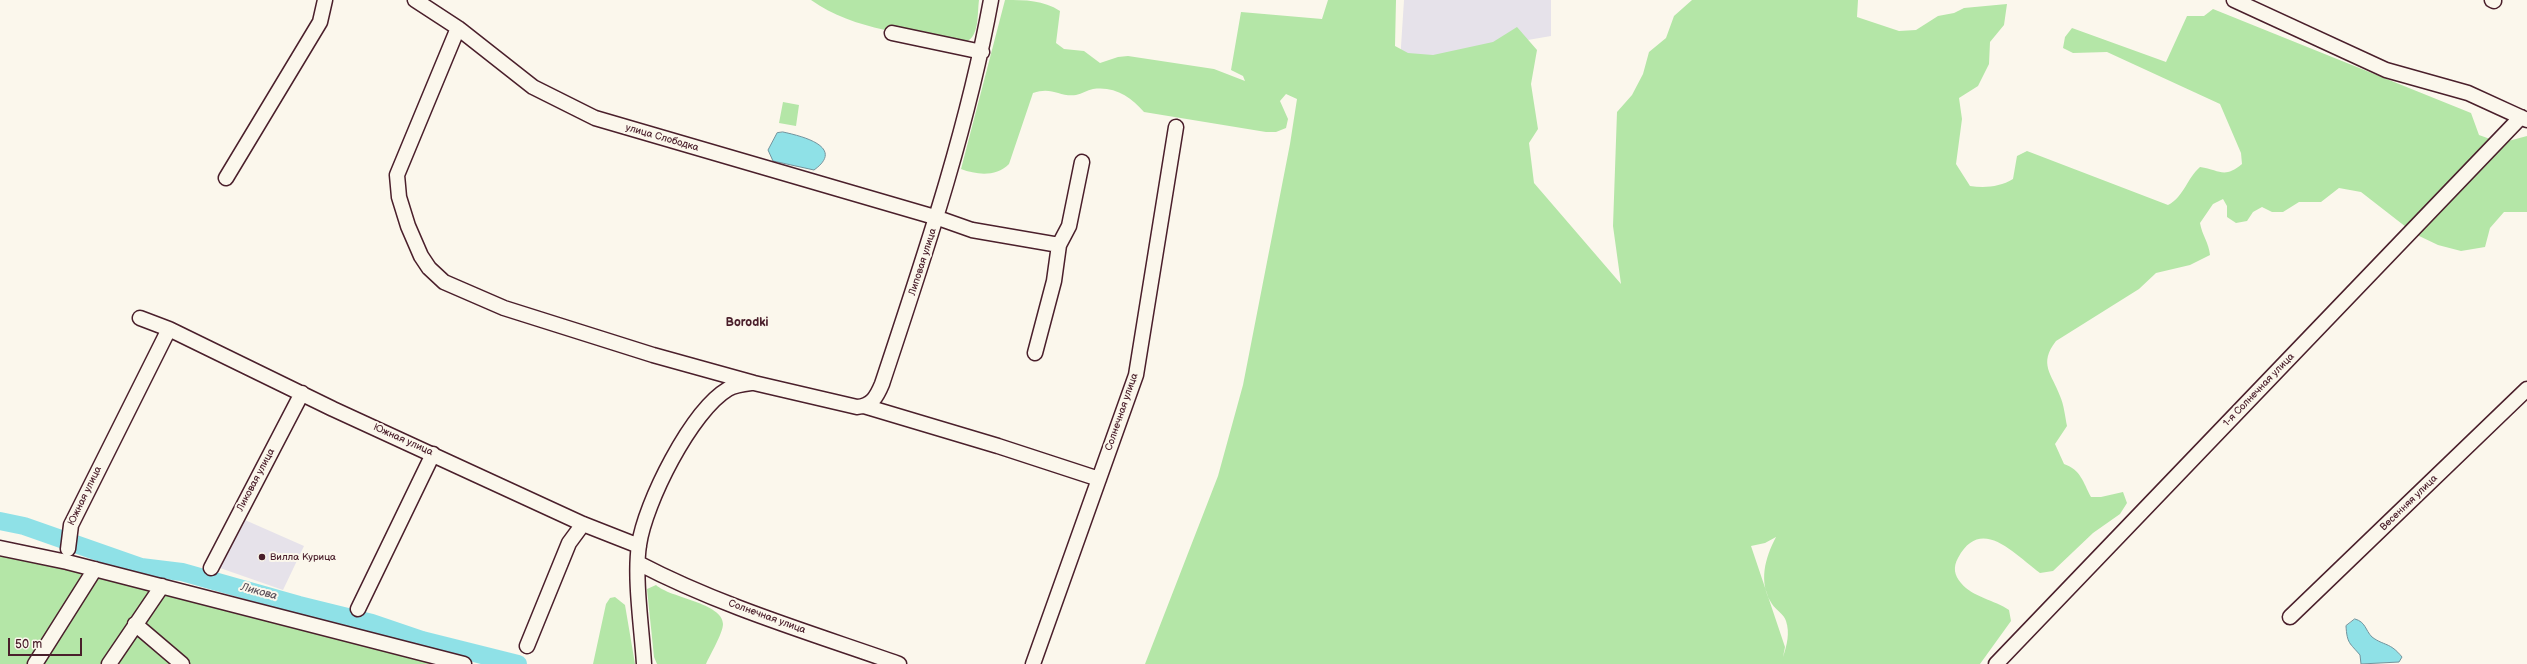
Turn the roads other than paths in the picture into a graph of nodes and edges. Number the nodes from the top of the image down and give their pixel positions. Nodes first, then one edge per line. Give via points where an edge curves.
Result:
1 (325, 0) edge
2 (414, 0) edge
3 (991, 0) edge
4 (2234, 0) edge
5 (458, 28) junction
6 (892, 33) dead end
7 (982, 52) junction
8 (2524, 119) edge
9 (1176, 127) dead end
10 (1082, 162) dead end
11 (226, 178) dead end
12 (938, 218) junction
13 (1059, 245) junction
14 (140, 318) dead end
15 (169, 329) junction
16 (1035, 353) dead end
17 (754, 383) junction
18 (2527, 389) edge
19 (302, 393) junction
20 (864, 406) junction
21 (433, 454) junction
22 (1099, 479) junction
23 (583, 524) junction
24 (68, 542) dead end
25 (0, 548) edge
26 (638, 553) junction
27 (211, 568) dead end
28 (95, 569) junction
29 (162, 586) junction
30 (358, 610) dead end
31 (2290, 616) dead end
32 (135, 624) junction
33 (527, 646) dead end
34 (34, 664) edge
35 (108, 664) edge
36 (182, 664) edge
37 (464, 664) edge
38 (644, 664) edge
39 (899, 664) edge
40 (1032, 664) edge
41 (1996, 664) edge

1 - 11 street via 320,22
2 - 5 street, улица Слободка
3 - 7 street, Липовая улица
4 - 8 street via 2386,70 2468,93
5 - 12 street, улица Слободка via 533,87 595,118
5 - 17 street via 397,175 399,197 408,226 429,268 444,282 504,308
6 - 7 street
7 - 12 street, Липовая улица
8 - 41 street, 1-я Солнечная улица
9 - 22 street, Солнечная улица via 1136,375
10 - 13 street via 1069,226
12 - 13 street, улица Слободка via 972,230
12 - 20 street, Липовая улица via 882,384 873,400
13 - 16 street via 1054,281
14 - 15 street, Южная улица
15 - 19 street, Южная улица
15 - 24 street, Южная улица via 70,525
17 - 20 street via 846,405
17 - 26 street via 728,389 707,409 688,434 653,495
18 - 31 street, Весенняя улица
19 - 21 street, Южная улица
19 - 27 street, Ликовая улица
20 - 22 street
21 - 23 street, Южная улица
21 - 30 street
22 - 40 street, Солнечная улица
23 - 26 street, Южная улица
23 - 33 street via 569,543
25 - 28 street
26 - 38 street
26 - 39 street, Солнечная улица via 667,578 735,606
28 - 29 street
28 - 34 street
29 - 32 street
29 - 37 street
32 - 35 street
32 - 36 street

